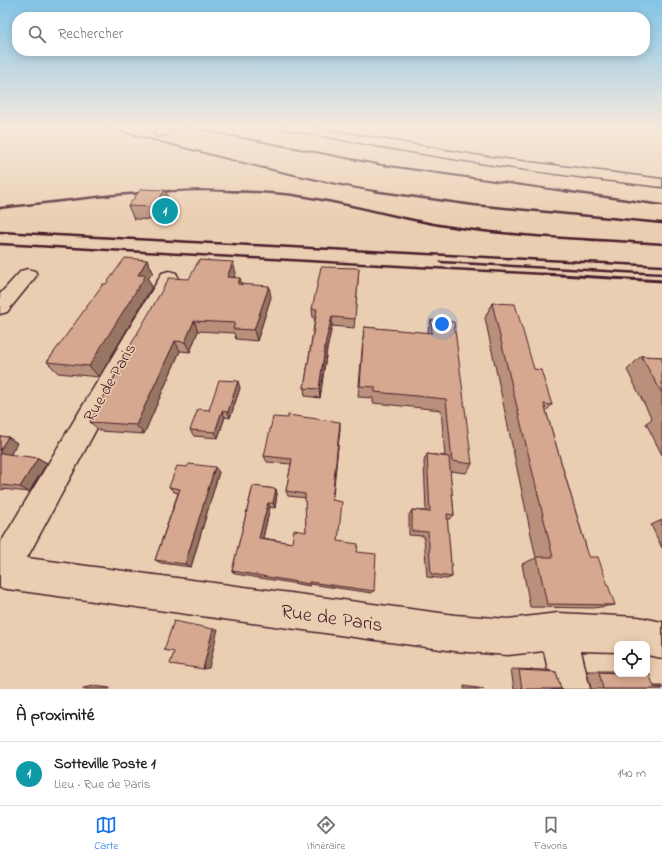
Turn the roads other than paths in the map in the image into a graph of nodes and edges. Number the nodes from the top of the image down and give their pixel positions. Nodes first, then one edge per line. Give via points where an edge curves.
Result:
1 (464, 158) edge
2 (504, 158) edge
3 (662, 177) edge
4 (662, 183) edge
5 (28, 275) dead end
6 (169, 277) edge
7 (0, 307) edge
8 (1, 571) edge
9 (558, 630) junction
10 (662, 640) edge
11 (570, 689) edge

1 - 4 main road via 558,172
2 - 3 main road
5 - 7 main road
6 - 8 main road, Rue de Paris
8 - 9 main road, Rue de Paris via 455,633 508,637
9 - 10 main road, Rue de Paris via 638,635
9 - 11 main road

